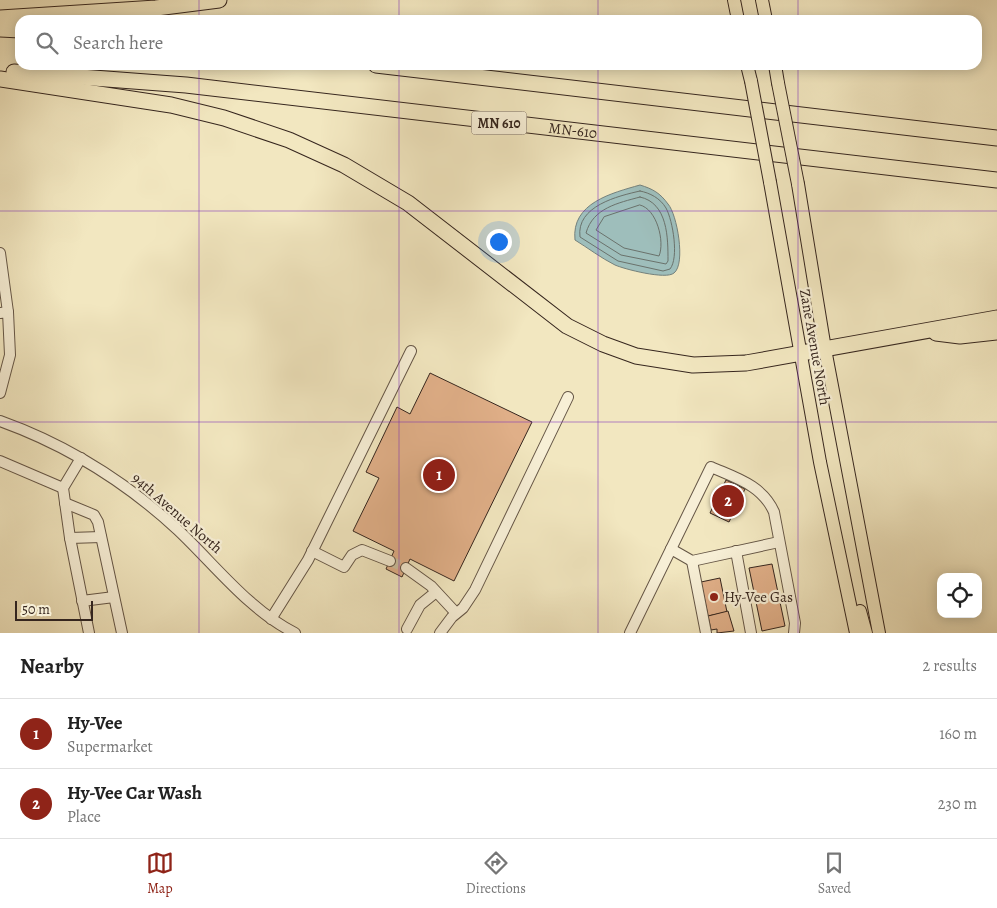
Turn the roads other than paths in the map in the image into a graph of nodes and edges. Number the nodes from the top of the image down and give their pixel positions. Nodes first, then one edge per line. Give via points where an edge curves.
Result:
1 (180, 0) edge
2 (219, 0) edge
3 (734, 0) edge
4 (762, 0) edge
5 (156, 8) junction
6 (47, 15) edge
7 (737, 15) edge
8 (765, 15) edge
9 (15, 17) edge
10 (0, 18) edge
11 (0, 29) edge
12 (15, 30) edge
13 (419, 70) edge
14 (748, 70) edge
15 (776, 70) edge
16 (0, 72) edge
17 (0, 79) edge
18 (997, 138) edge
19 (997, 180) edge
20 (0, 253) edge
21 (2, 283) edge
22 (4, 313) edge
23 (997, 318) edge
24 (924, 331) junction
25 (997, 332) edge
26 (5, 344) edge
27 (826, 349) junction
28 (411, 351) dead end
29 (800, 354) junction
30 (0, 393) edge
31 (568, 397) dead end
32 (0, 421) edge
33 (81, 458) junction
34 (0, 461) edge
35 (821, 466) junction
36 (63, 488) junction
37 (65, 503) junction
38 (101, 537) junction
39 (70, 538) junction
40 (779, 542) junction
41 (671, 549) junction
42 (312, 551) junction
43 (736, 551) junction
44 (390, 561) tunnel mouth
45 (692, 561) junction
46 (406, 568) tunnel mouth
47 (436, 592) junction
48 (114, 597) junction
49 (82, 601) junction
50 (456, 613) junction
51 (271, 619) junction
52 (407, 629) dead end
53 (89, 633) edge
54 (122, 633) edge
55 (295, 633) edge
56 (440, 633) edge
57 (630, 633) edge
58 (706, 633) edge
59 (752, 633) edge
60 (794, 633) edge
61 (856, 633) edge
62 (866, 633) edge
63 (879, 633) edge

1 - 5 highway
2 - 5 highway
3 - 7 main road
4 - 8 main road
5 - 6 highway
9 - 10 highway
11 - 12 highway
13 - 18 highway
14 - 29 main road, Zane Avenue North, bridge
15 - 27 main road, Zane Avenue North, bridge
16 - 19 highway, MN-610 / MN 610 via 186,85
17 - 29 highway via 179,107 224,118 296,144 344,166 408,203 567,326 621,350 656,360 712,366
20 - 21 street
21 - 22 street
22 - 26 street
23 - 24 highway
24 - 25 highway via 960,336
24 - 27 highway
26 - 30 street
27 - 29 highway
27 - 63 main road, Zane Avenue North
28 - 42 street
29 - 35 main road, Zane Avenue North
31 - 50 street via 475,590
32 - 33 street, 94th Avenue North
33 - 36 street
33 - 51 street, 94th Avenue North via 136,494
34 - 36 street
35 - 61 main road, Zane Avenue North
35 - 62 main road via 849,558
36 - 37 street
37 - 38 street via 94,516
37 - 39 street
38 - 39 street
38 - 48 street
39 - 49 street
40 - 41 street via 774,512 762,493 711,467
40 - 43 street
40 - 60 street via 795,623
41 - 45 street
41 - 57 street
42 - 44 street via 344,567 352,555 362,550
42 - 51 street
43 - 45 street
43 - 59 street
45 - 58 street
46 - 47 street
47 - 50 street
47 - 52 street via 420,605
48 - 49 street
48 - 54 street
49 - 53 street
50 - 56 street
51 - 55 street, 94th Avenue North

